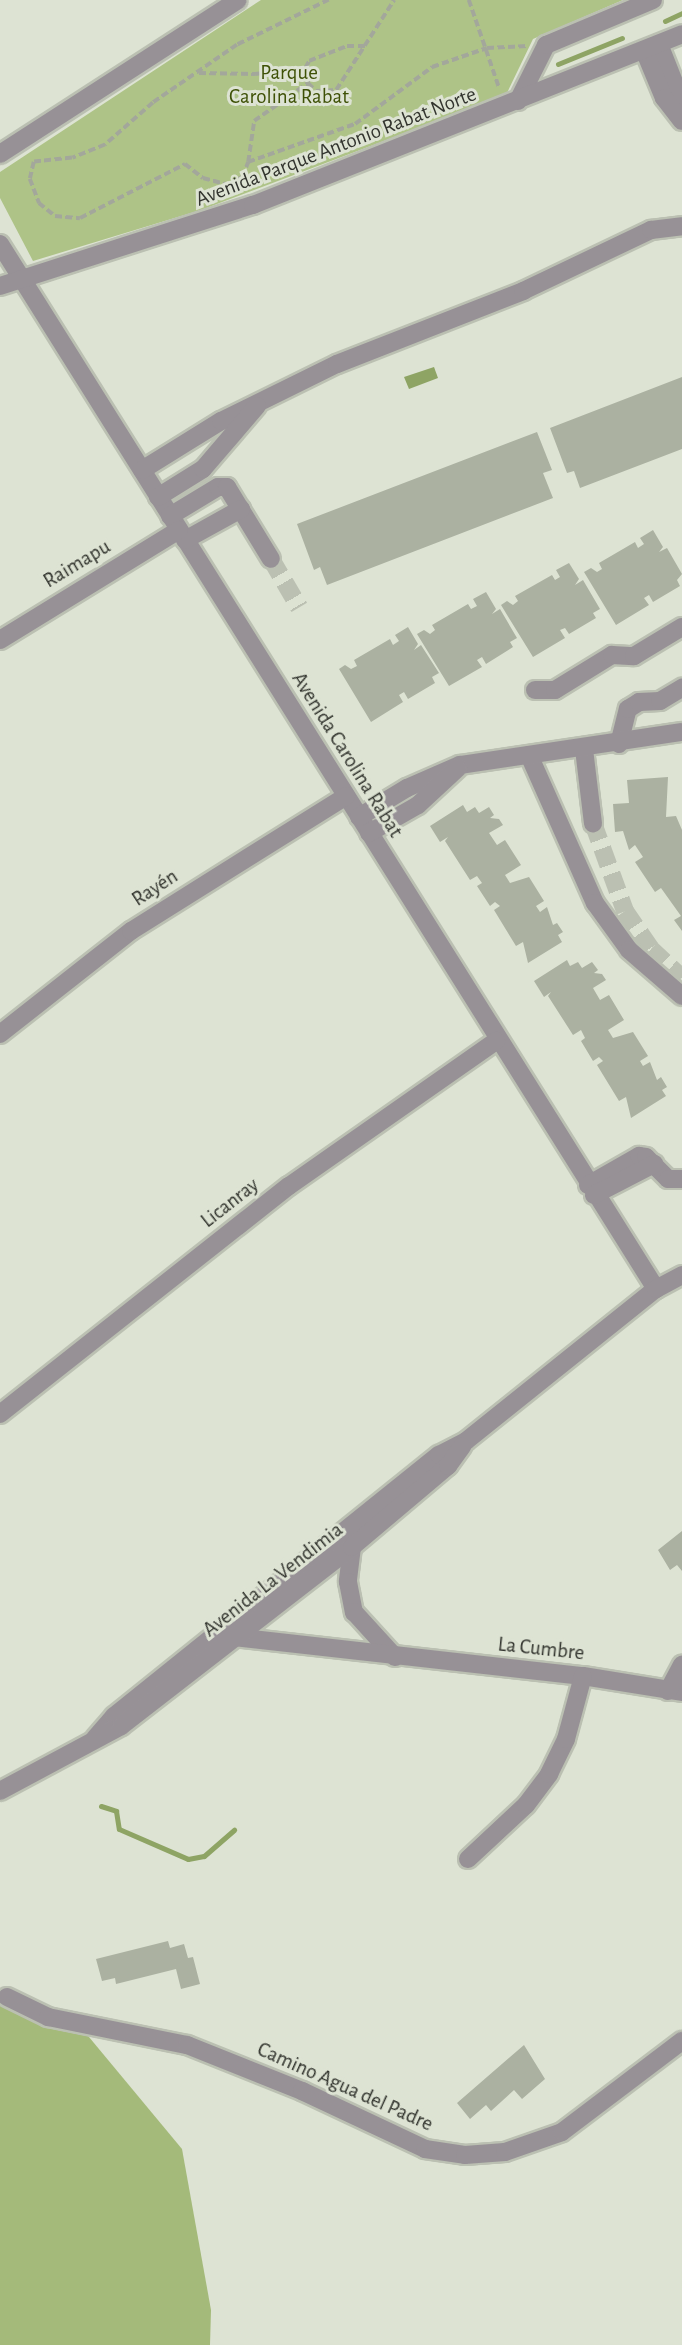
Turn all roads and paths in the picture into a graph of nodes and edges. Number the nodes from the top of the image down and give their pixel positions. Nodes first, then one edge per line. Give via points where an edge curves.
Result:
1 (238, 0) edge
2 (329, 0) edge
3 (394, 0) edge
4 (469, 0) edge
5 (653, 0) edge
6 (682, 34) edge
7 (545, 45) junction
8 (366, 46) junction
9 (651, 47) junction
10 (487, 48) junction
11 (305, 68) junction
12 (198, 72) junction
13 (308, 83) junction
14 (682, 103) edge
15 (512, 104) junction
16 (682, 121) edge
17 (0, 154) edge
18 (248, 162) junction
19 (682, 226) edge
20 (0, 244) edge
21 (22, 279) junction
22 (0, 286) edge
23 (261, 401) junction
24 (142, 470) junction
25 (158, 497) junction
26 (240, 509) junction
27 (178, 529) junction
28 (271, 559) tunnel mouth
29 (682, 627) edge
30 (0, 640) edge
31 (682, 688) edge
32 (535, 690) dead end
33 (682, 732) edge
34 (619, 744) junction
35 (584, 748) junction
36 (528, 755) junction
37 (460, 765) junction
38 (346, 796) junction
39 (359, 817) junction
40 (593, 823) tunnel mouth
41 (369, 833) junction
42 (682, 996) edge
43 (0, 1034) edge
44 (496, 1041) junction
45 (682, 1179) edge
46 (591, 1190) junction
47 (682, 1275) edge
48 (656, 1289) junction
49 (0, 1414) edge
50 (466, 1441) junction
51 (352, 1547) junction
52 (216, 1634) junction
53 (238, 1637) junction
54 (395, 1657) junction
55 (682, 1665) edge
56 (583, 1676) junction
57 (675, 1691) edge
58 (95, 1738) junction
59 (33, 1776) junction
60 (0, 1780) edge
61 (0, 1791) edge
62 (468, 1859) dead end
63 (7, 1997) dead end
64 (682, 2042) edge

1 - 17 street
2 - 12 path via 237,45
3 - 8 path
4 - 10 path
5 - 7 street
6 - 9 street, Avenida Parque Antonio Rabat Norte
7 - 10 path
7 - 15 street
8 - 11 path via 338,49 309,61
8 - 13 path via 336,90 316,91
9 - 14 street
9 - 15 street, Avenida Parque Antonio Rabat Norte
9 - 16 street via 664,98
10 - 15 path
10 - 18 path via 424,72 355,124
11 - 12 path via 255,74
11 - 13 path
12 - 18 path via 105,145 72,158 34,162 30,170 35,196 55,216 80,218 180,165 190,165 198,175 229,185 242,177
13 - 18 path via 254,121
15 - 21 street, Avenida Parque Antonio Rabat Norte via 253,205
19 - 23 street via 651,230 523,291 337,364
20 - 21 street, Avenida Carolina Rabat
21 - 22 street, Avenida Parque Antonio Rabat Norte
21 - 24 street, Avenida Carolina Rabat
23 - 24 street
23 - 25 street via 203,469
24 - 25 street, Avenida Carolina Rabat
25 - 27 street, Avenida Carolina Rabat
26 - 27 street
26 - 27 street via 227,487 218,487
26 - 28 street
27 - 30 street, Raimapu
27 - 38 street, Avenida Carolina Rabat
29 - 32 street via 634,656 612,655 555,690
31 - 34 street via 660,701 639,702 628,709
33 - 34 street
34 - 35 street
35 - 36 street
35 - 40 street
36 - 37 street
36 - 42 street via 595,903 629,950
37 - 39 street via 407,788
37 - 41 street via 418,805
38 - 39 street, Avenida Carolina Rabat
38 - 43 street, Rayén via 131,931
39 - 41 street, Avenida Carolina Rabat
41 - 44 street, Avenida Carolina Rabat
44 - 46 street, Avenida Carolina Rabat
44 - 49 street, Licanray via 289,1186
45 - 46 street via 668,1179 639,1156
46 - 48 street, Avenida Carolina Rabat
47 - 48 street, Avenida La Vendimia
48 - 50 street, Avenida La Vendimia
50 - 51 street, Avenida La Vendimia via 448,1466
50 - 52 street, Avenida La Vendimia via 439,1455
51 - 53 street, Avenida La Vendimia
51 - 54 street via 348,1582 354,1612
52 - 53 street, La Cumbre
52 - 58 street, Avenida La Vendimia via 114,1716
53 - 54 street, La Cumbre
53 - 58 street, Avenida La Vendimia via 121,1726
54 - 56 street, La Cumbre
55 - 57 street
56 - 57 street, La Cumbre
56 - 62 street via 566,1739 549,1774 526,1805
58 - 59 street, Avenida La Vendimia
59 - 60 street
59 - 61 street, Avenida La Vendimia
63 - 64 street, Camino Agua del Padre via 48,2017 187,2045 302,2091 425,2149 465,2155 505,2152 562,2132

